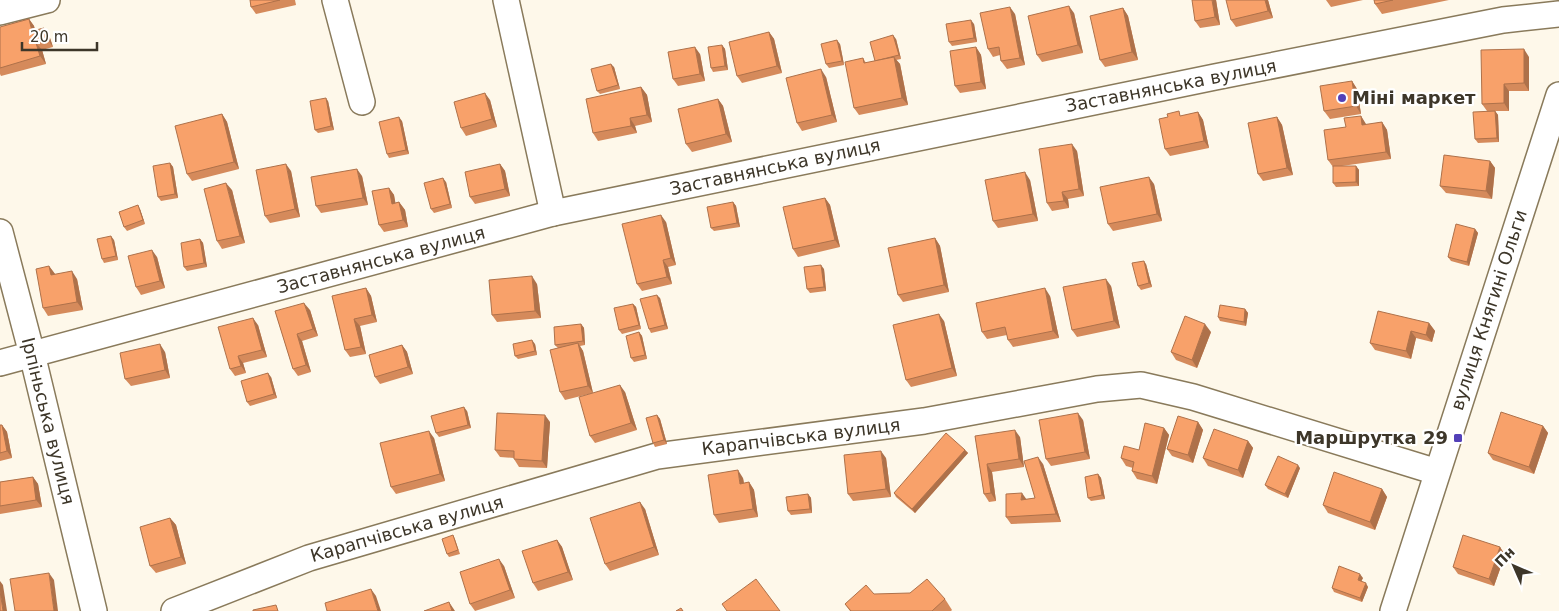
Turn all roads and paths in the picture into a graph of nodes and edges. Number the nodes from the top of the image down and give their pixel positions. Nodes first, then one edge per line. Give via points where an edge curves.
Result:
1 (47, 0) edge
2 (335, 0) edge
3 (506, 0) edge
4 (1501, 10) edge
5 (0, 12) edge
6 (1559, 14) edge
7 (1559, 96) edge
8 (362, 102) dead end
9 (553, 213) junction
10 (0, 232) edge
11 (32, 354) junction
12 (0, 363) edge
13 (1437, 472) junction
14 (94, 611) edge
15 (174, 611) edge
16 (1393, 611) edge

1 - 5 street
2 - 8 street
3 - 9 street
4 - 6 street, Заставнянська вулиця
4 - 9 street, Заставнянська вулиця via 1215,77
7 - 13 street, вулиця Княгині Ольги
9 - 11 street, Заставнянська вулиця
10 - 11 street, Ірпіньська вулиця
11 - 12 street, Заставнянська вулиця
11 - 14 street, Ірпіньська вулиця
13 - 15 street, Карапчівська вулиця via 1193,397 1141,385 1097,389 924,421 657,456 308,558
13 - 16 street, вулиця Княгині Ольги

